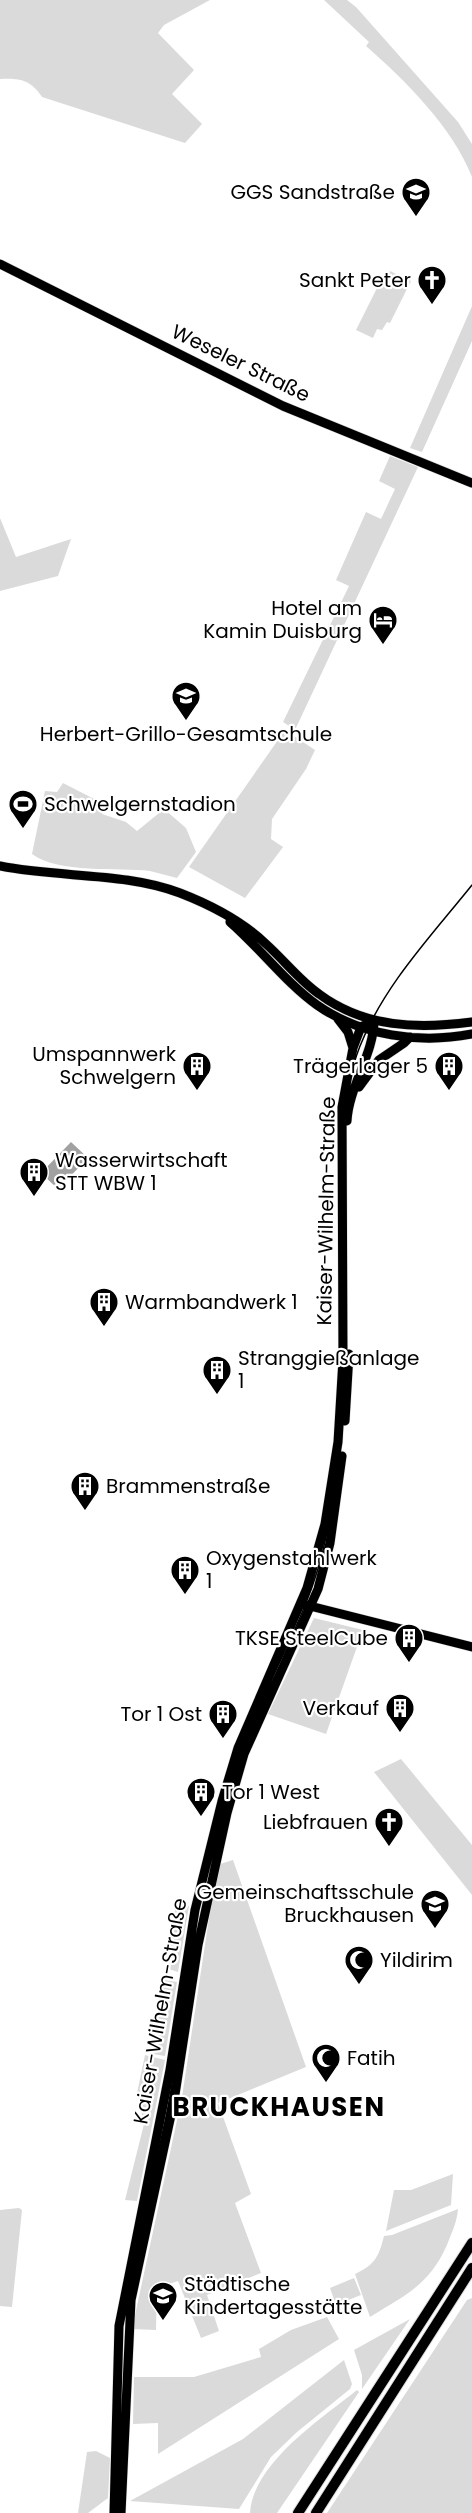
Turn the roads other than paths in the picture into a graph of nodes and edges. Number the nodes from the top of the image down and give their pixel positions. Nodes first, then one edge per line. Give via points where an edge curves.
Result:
1 (0, 264) edge
2 (472, 483) edge
3 (0, 866) edge
4 (214, 909) junction
5 (334, 1015) junction
6 (374, 1020) junction
7 (472, 1022) edge
8 (361, 1027) junction
9 (374, 1031) junction
10 (472, 1034) edge
11 (410, 1036) junction
12 (352, 1048) junction
13 (352, 1098) junction
14 (344, 1134) junction
15 (344, 1211) junction
16 (301, 1604) junction
17 (311, 1607) junction
18 (472, 1647) edge
19 (472, 2242) edge
20 (472, 2268) edge
21 (119, 2500) junction
22 (114, 2513) edge
23 (121, 2513) edge
24 (298, 2513) edge
25 (316, 2513) edge

1 - 2 main road, Weseler Straße via 283,406
3 - 4 main road via 162,887
4 - 5 main road via 316,1004
4 - 6 main road via 230,915 266,943 319,994 335,1005
5 - 8 main road
5 - 12 main road via 348,1032
6 - 7 main road via 410,1027
6 - 8 main road
6 - 9 main road, Kaiser-Wilhelm-Straße
8 - 9 main road
8 - 12 main road, Kaiser-Wilhelm-Straße
9 - 11 main road
9 - 13 main road, Kaiser-Wilhelm-Straße
10 - 11 main road
11 - 13 main road via 370,1068
12 - 14 main road, Kaiser-Wilhelm-Straße
13 - 14 main road, Kaiser-Wilhelm-Straße
14 - 15 main road, Kaiser-Wilhelm-Straße
15 - 16 main road, Kaiser-Wilhelm-Straße via 338,1442 321,1543
15 - 17 main road, Kaiser-Wilhelm-Straße via 349,1359 346,1412 328,1554
16 - 17 main road
16 - 21 main road, Kaiser-Wilhelm-Straße via 238,1748 195,1910 170,2070 119,2326
17 - 18 main road
17 - 21 main road, Kaiser-Wilhelm-Straße via 244,1754 198,1945 174,2101 131,2300
19 - 24 highway
20 - 25 highway
21 - 22 main road
21 - 23 main road

